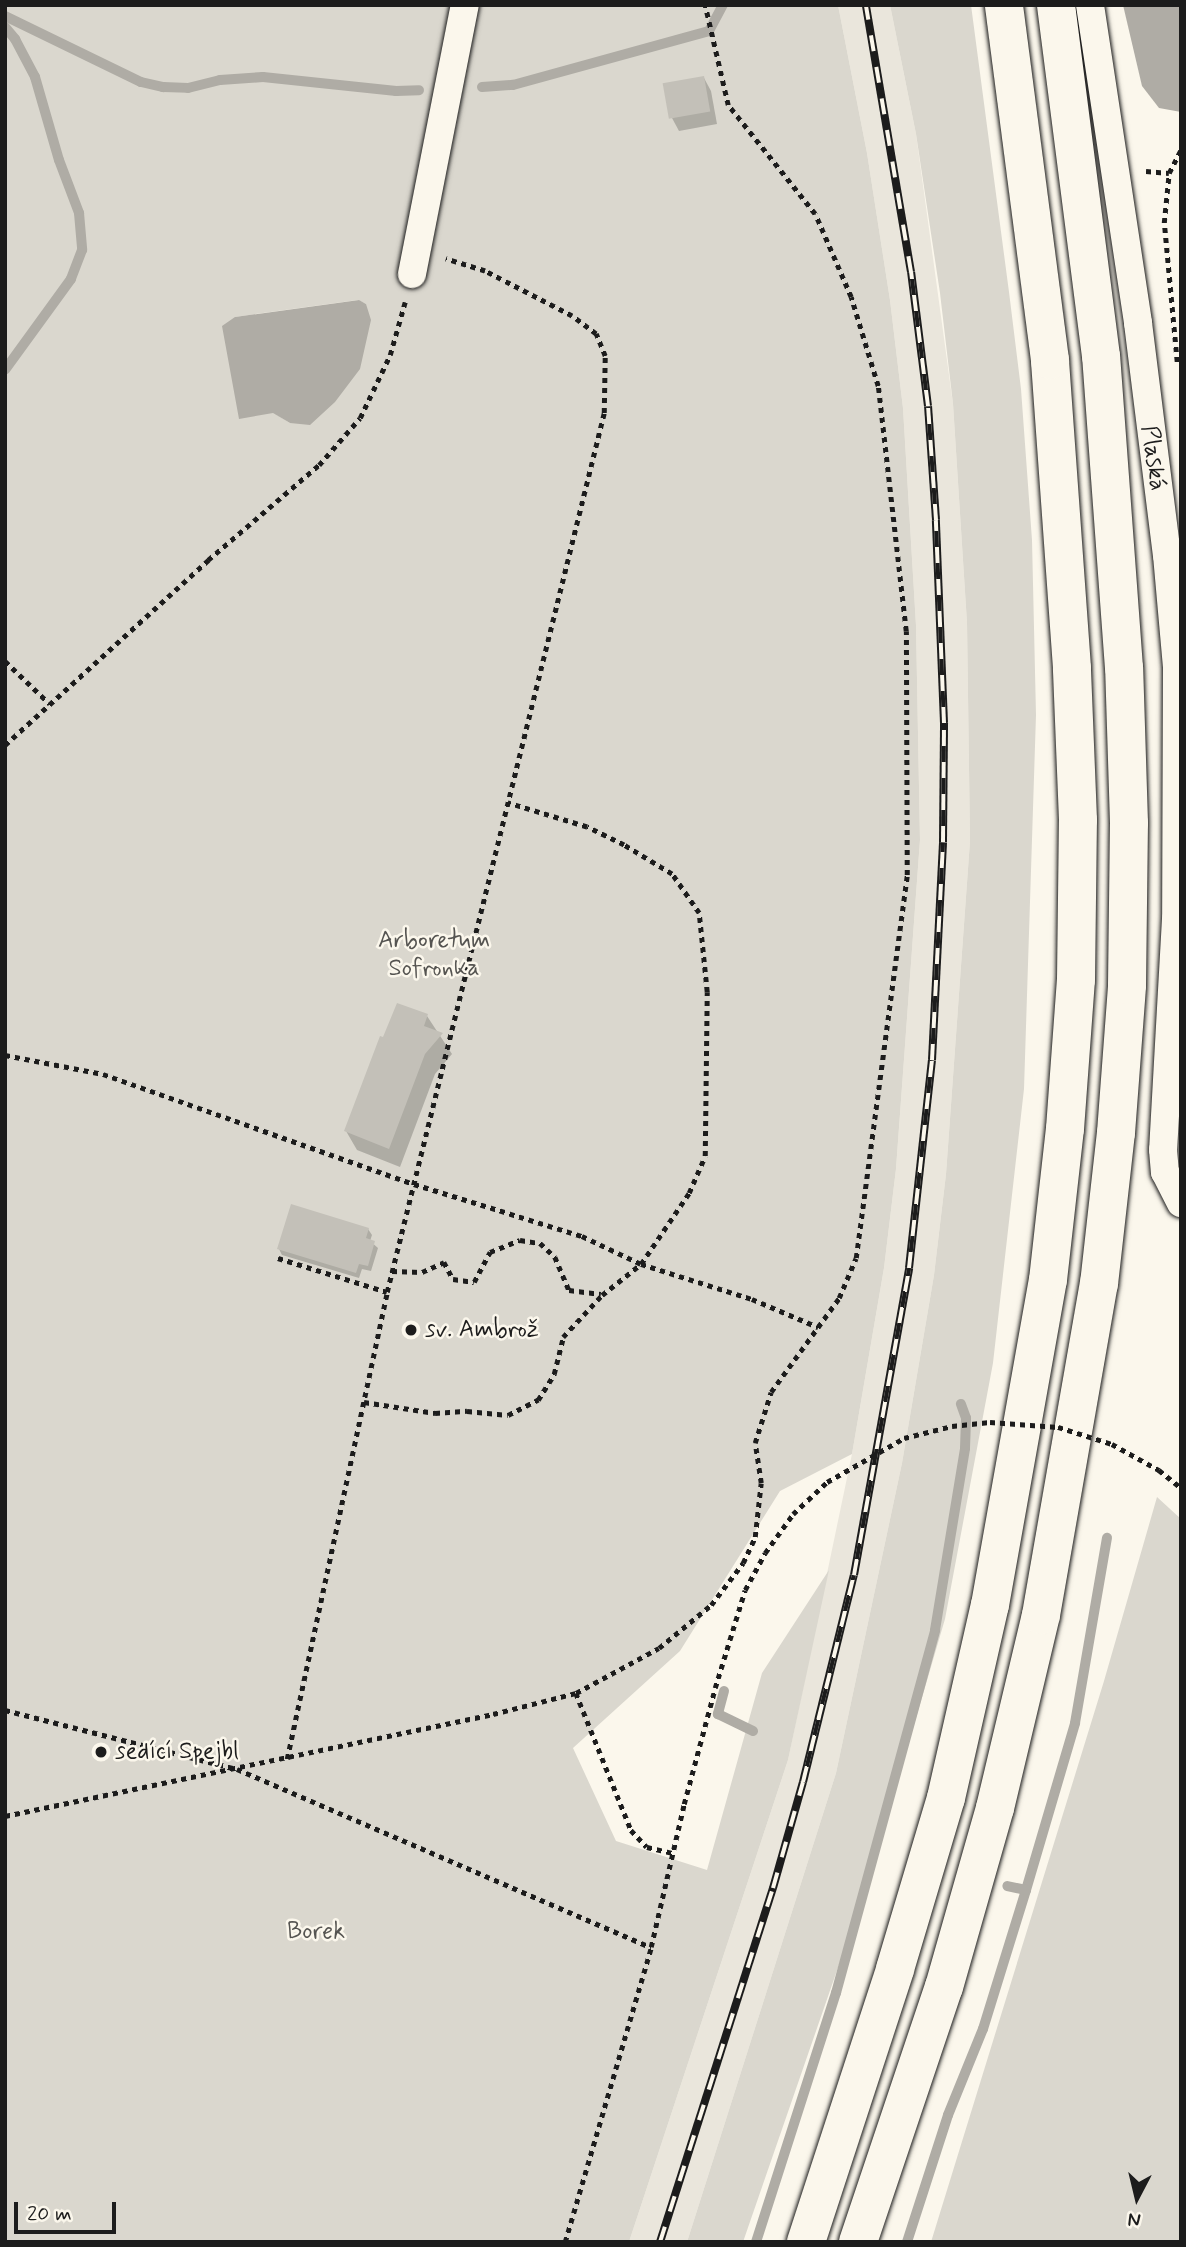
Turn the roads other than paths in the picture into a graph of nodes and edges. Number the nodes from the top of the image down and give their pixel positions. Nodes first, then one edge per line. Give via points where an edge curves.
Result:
1 (465, 5) edge
2 (1004, 5) edge
3 (1056, 5) edge
4 (1090, 5) edge
5 (412, 274) road end
6 (1181, 1203) edge
7 (806, 2242) edge
8 (858, 2242) edge

1 - 5 street
2 - 7 main road via 1049,360 1072,668 1078,820 1076,980 1065,1129 1048,1280 990,1605 946,1798
3 - 8 main road via 1101,357 1124,668 1129,823 1127,985 1116,1133 1099,1284 1041,1615 995,1808 944,1987
4 - 6 street, Plaská via 1138,323 1177,668 1175,932 1163,1150 1165,1172

